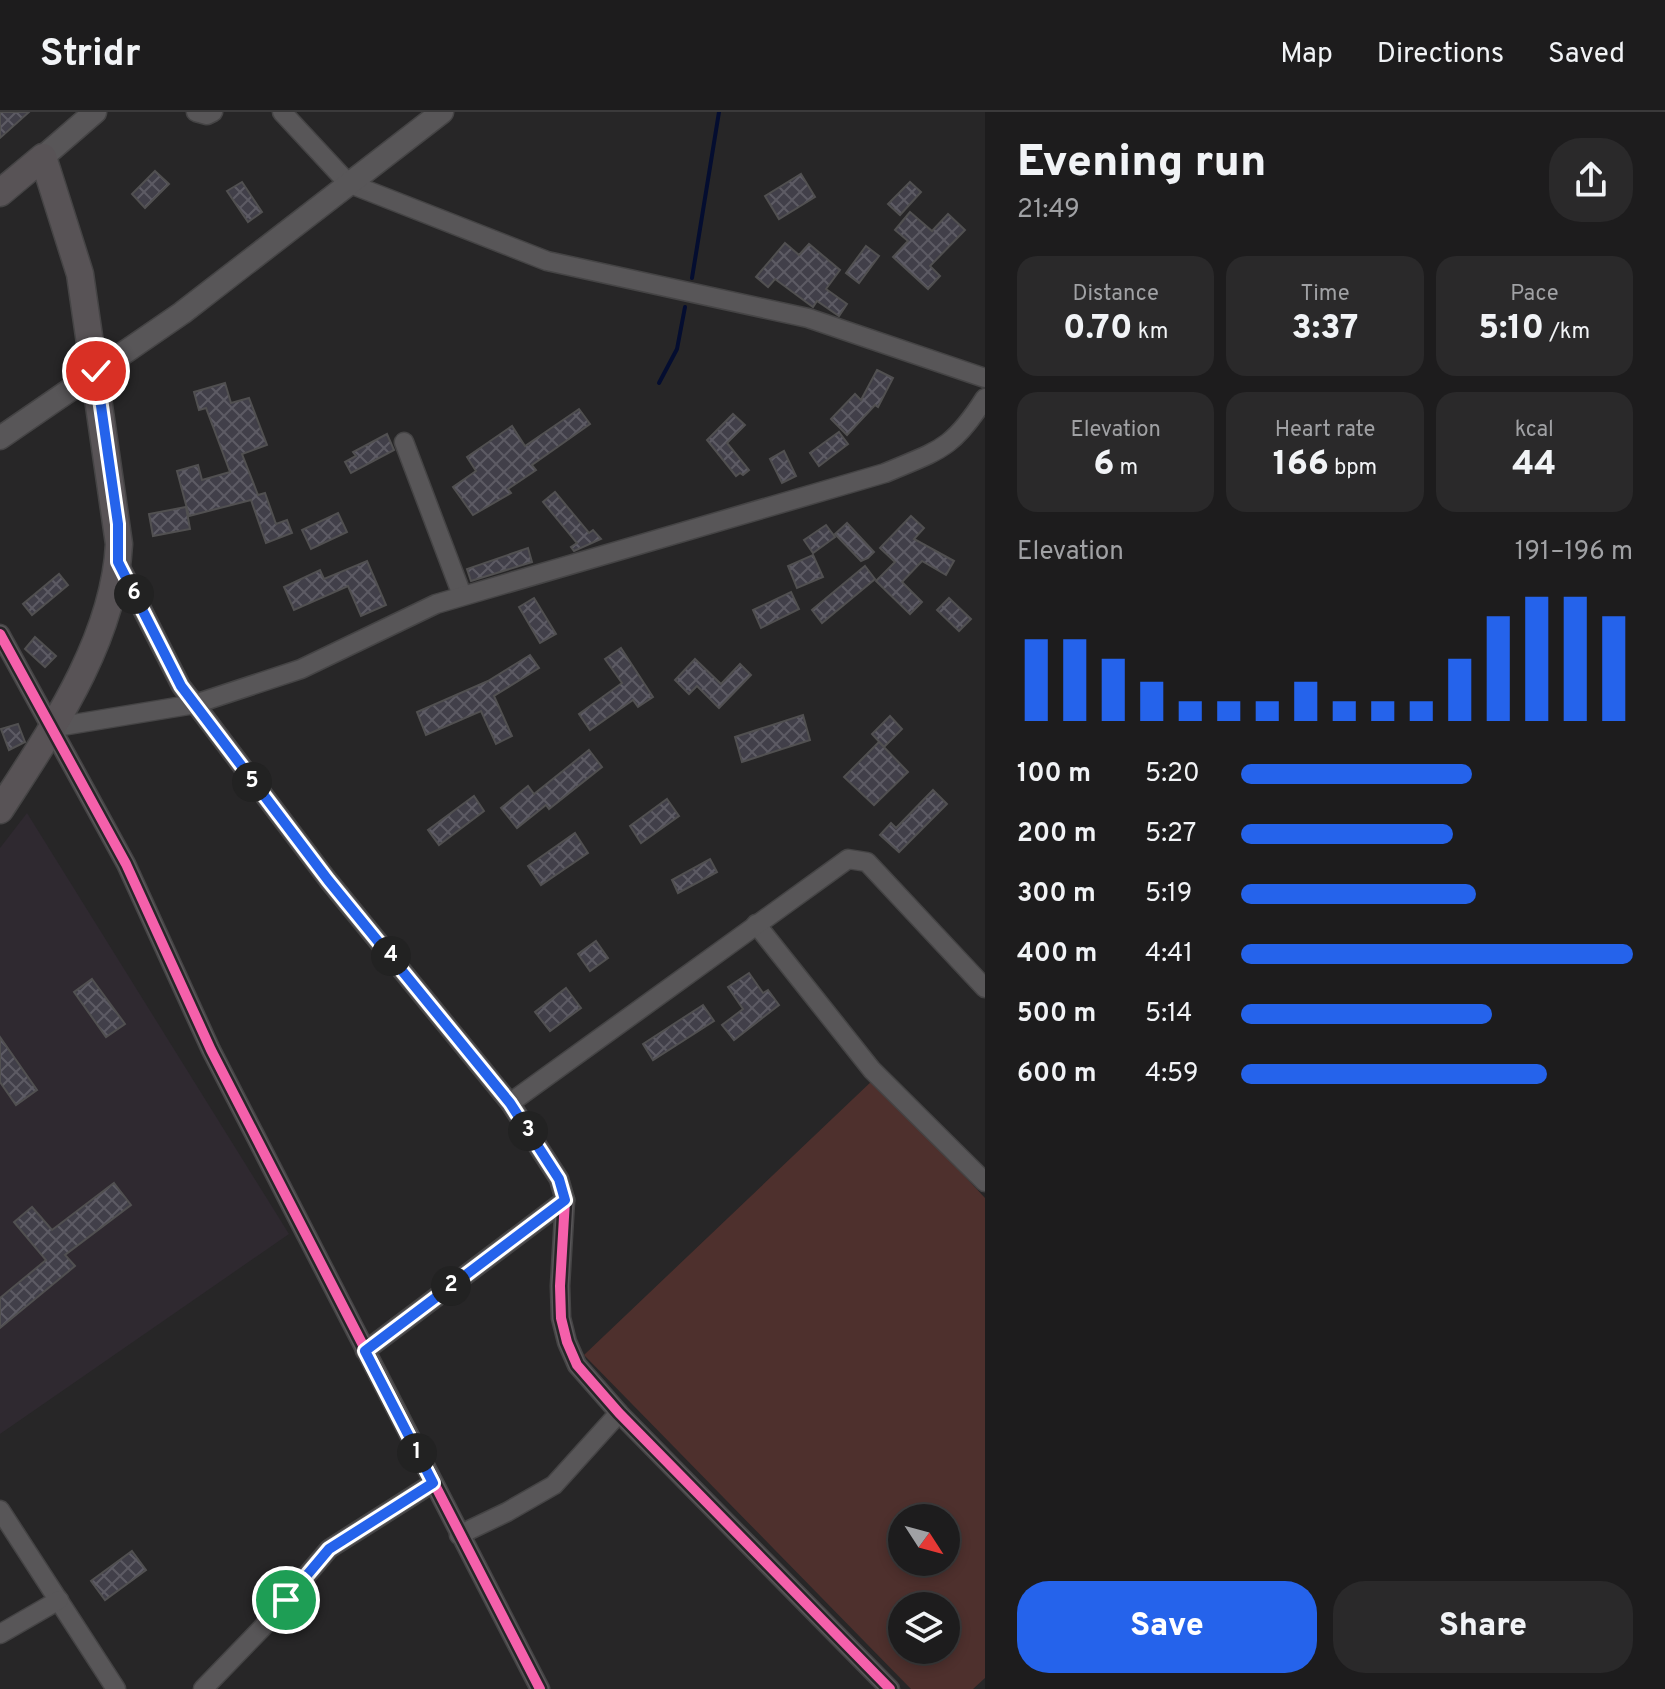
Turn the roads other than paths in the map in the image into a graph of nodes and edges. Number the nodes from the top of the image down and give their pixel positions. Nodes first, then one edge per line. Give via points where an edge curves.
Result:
1 (95, 112) edge
2 (196, 112) edge
3 (213, 112) edge
4 (282, 112) edge
5 (442, 112) edge
6 (43, 157) junction
7 (348, 183) junction
8 (0, 193) edge
9 (96, 371) junction
10 (985, 378) edge
11 (985, 398) edge
12 (0, 438) edge
13 (404, 442) dead end
14 (118, 562) junction
15 (462, 595) junction
16 (0, 634) edge
17 (195, 704) junction
18 (50, 728) junction
19 (0, 810) edge
20 (756, 924) junction
21 (985, 988) edge
22 (510, 1103) junction
23 (985, 1182) edge
24 (565, 1200) junction
25 (365, 1351) junction
26 (619, 1413) junction
27 (433, 1483) junction
28 (0, 1510) edge
29 (459, 1535) junction
30 (59, 1600) junction
31 (0, 1634) edge
32 (116, 1689) edge
33 (203, 1689) edge
34 (540, 1689) edge
35 (890, 1689) edge

1 - 6 street
2 - 3 street
4 - 7 street
5 - 7 street
6 - 8 main road
6 - 9 main road via 80,274
7 - 9 street via 182,313
7 - 10 street via 547,261 808,318
9 - 12 street
9 - 14 main road via 118,524
11 - 15 street via 949,444 885,473
13 - 15 street
14 - 17 street
14 - 18 main road via 109,611
15 - 17 street via 301,669
16 - 18 street
17 - 18 street
17 - 22 street via 328,880
18 - 19 main road
18 - 25 street via 126,864 211,1050
20 - 21 street via 848,859 859,858
20 - 22 street
20 - 23 street via 872,1070
22 - 24 street via 559,1179
24 - 25 street
24 - 26 street via 560,1286 564,1330 577,1365
25 - 27 street
26 - 29 street via 554,1485
26 - 35 street
27 - 29 street
27 - 33 street via 329,1549
28 - 30 street
29 - 34 street
30 - 31 street
30 - 32 street

